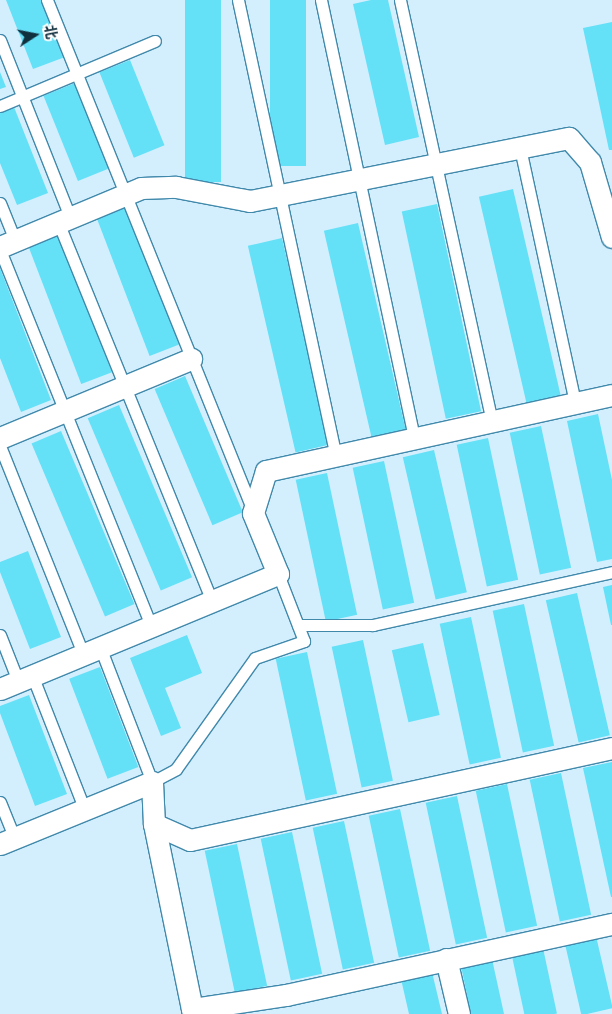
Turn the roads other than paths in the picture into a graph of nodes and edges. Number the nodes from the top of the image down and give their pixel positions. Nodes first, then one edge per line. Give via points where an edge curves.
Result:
1 (47, 0) edge
2 (238, 0) edge
3 (321, 0) edge
4 (400, 0) edge
5 (0, 40) edge
6 (155, 41) dead end
7 (77, 74) junction
8 (23, 96) junction
9 (0, 106) edge
10 (520, 148) junction
11 (436, 165) junction
12 (360, 181) junction
13 (125, 194) junction
14 (281, 197) junction
15 (0, 203) edge
16 (64, 220) junction
17 (612, 237) edge
18 (5, 246) edge
19 (191, 359) junction
20 (125, 386) junction
21 (612, 395) edge
22 (575, 403) junction
23 (64, 411) junction
24 (492, 421) junction
25 (0, 438) edge
26 (414, 438) junction
27 (0, 446) edge
28 (336, 456) junction
29 (253, 513) junction
30 (612, 572) edge
31 (278, 574) junction
32 (212, 601) junction
33 (298, 625) junction
34 (151, 626) junction
35 (0, 635) edge
36 (92, 651) junction
37 (17, 682) edge
38 (612, 748) edge
39 (152, 782) junction
40 (0, 802) edge
41 (84, 808) junction
42 (154, 824) junction
43 (7, 842) edge
44 (612, 924) edge
45 (446, 959) junction
46 (458, 1014) edge

1 - 7 lane
2 - 14 lane
3 - 12 lane
4 - 11 lane
5 - 8 lane
6 - 7 lane
7 - 8 lane
7 - 13 lane
8 - 9 lane
8 - 16 lane
10 - 11 street
10 - 17 street via 569,138 590,162
10 - 22 lane
11 - 12 street
11 - 24 lane
12 - 14 street
12 - 26 lane
13 - 14 street via 160,185 250,201
13 - 16 street
13 - 19 lane
14 - 28 lane
15 - 18 lane
16 - 18 street
16 - 20 lane
18 - 23 lane
19 - 20 street
19 - 29 lane
20 - 23 street
20 - 32 lane
21 - 22 street
22 - 24 street
23 - 25 street
23 - 34 lane
24 - 26 street
26 - 28 street
27 - 36 lane
28 - 29 street via 266,471
29 - 31 street
30 - 33 lane via 373,626
31 - 32 street
31 - 33 lane
32 - 34 street
33 - 39 lane via 304,641 254,658 176,769
34 - 36 street
35 - 37 lane
36 - 37 street
36 - 39 lane
37 - 41 lane
38 - 42 street via 190,840
39 - 41 street
39 - 42 street
40 - 43 lane
41 - 43 street
42 - 45 street via 192,1010 286,995
44 - 45 street
45 - 46 street

